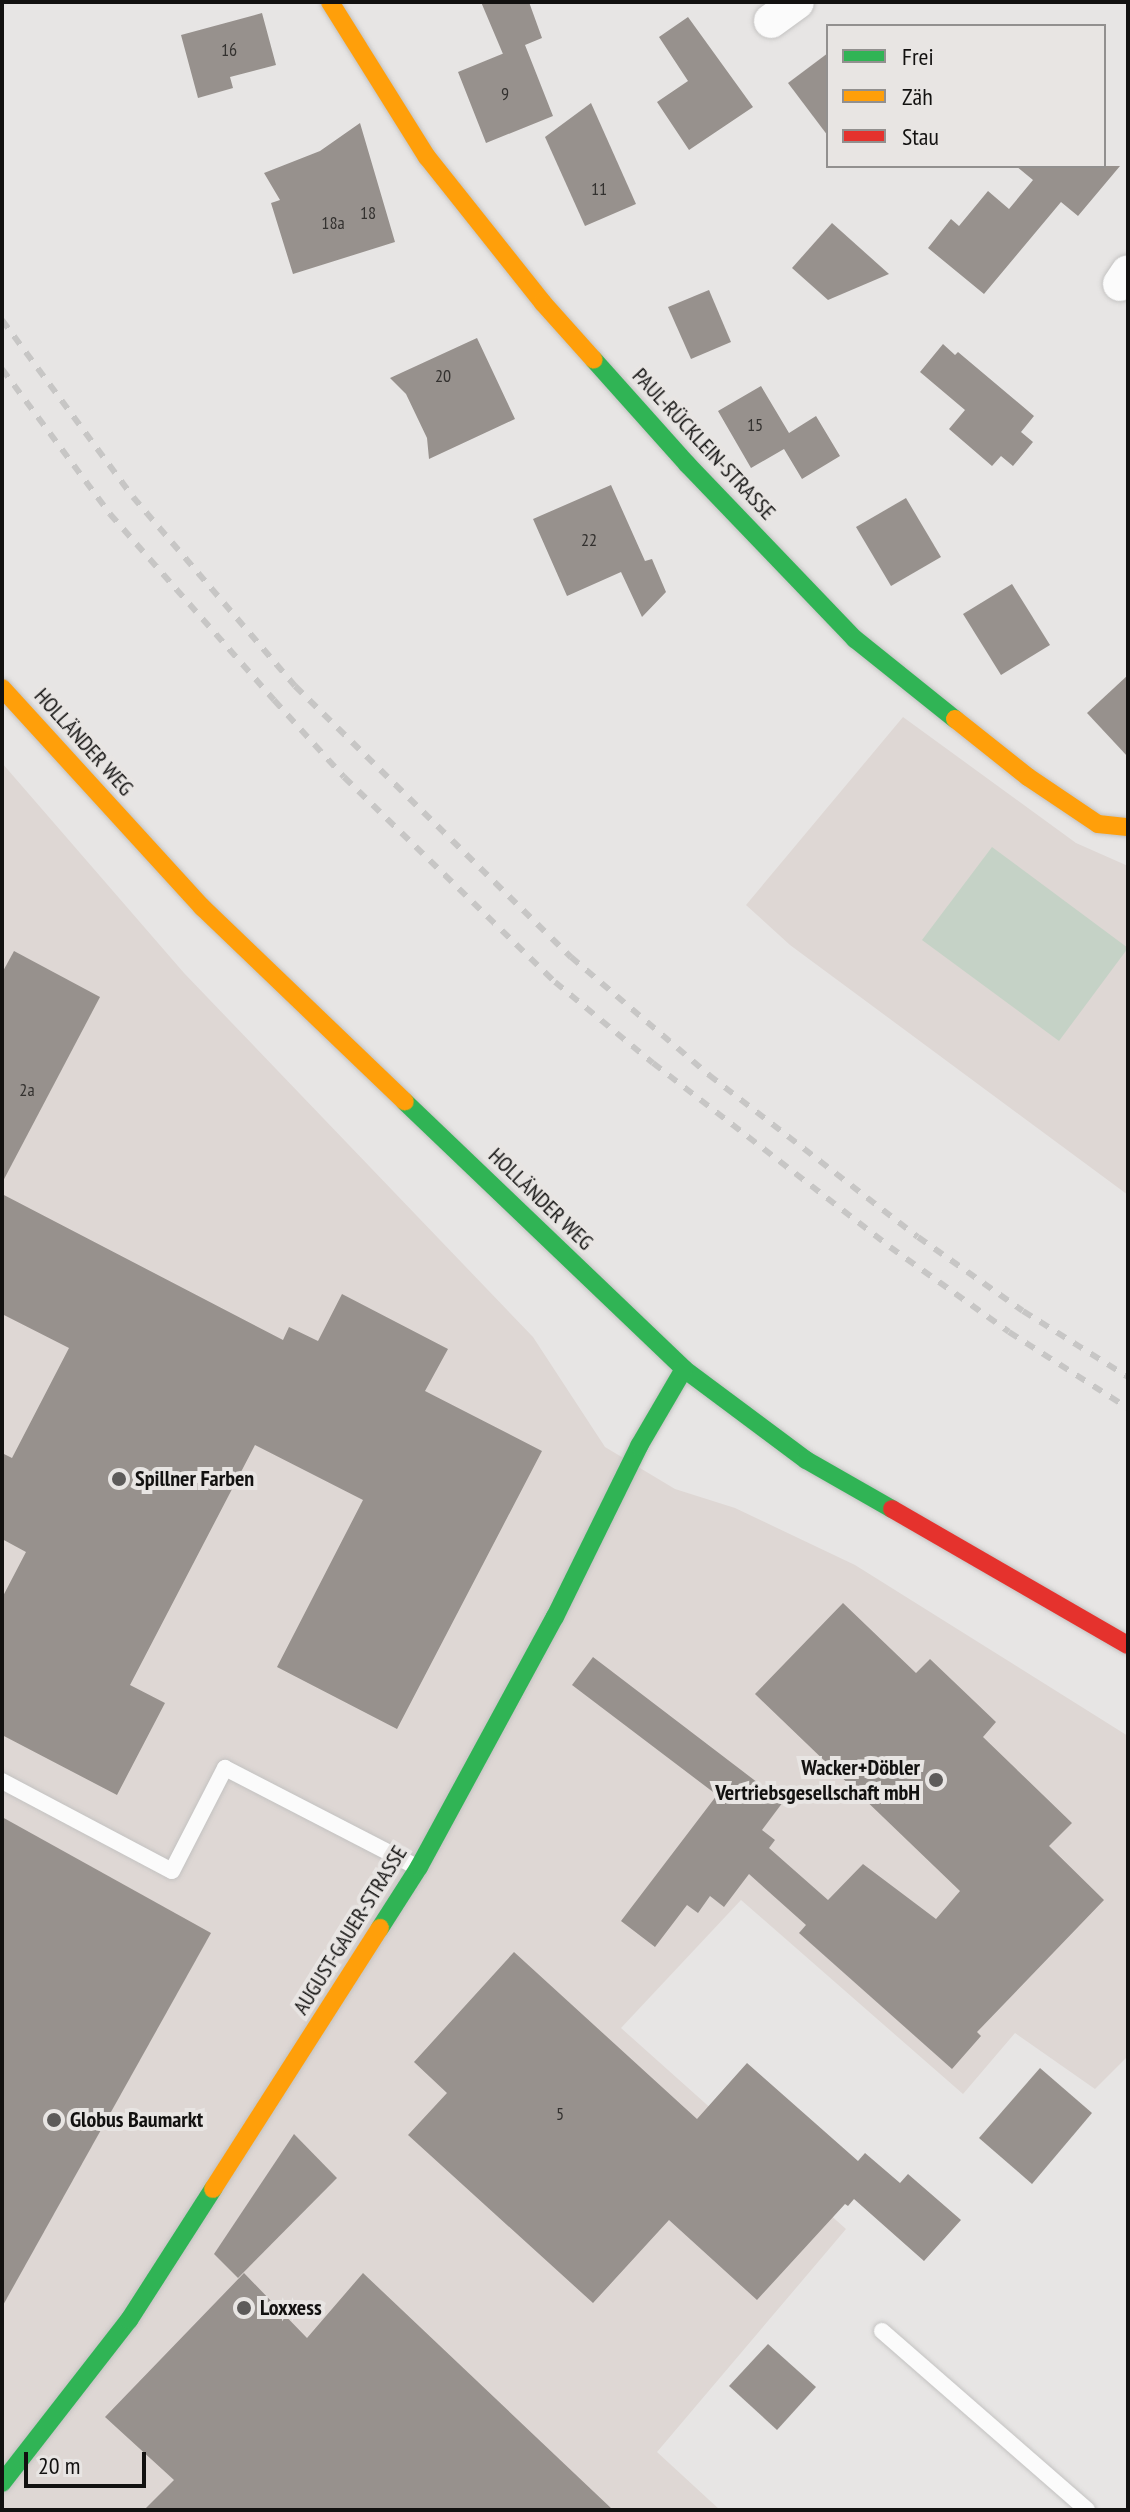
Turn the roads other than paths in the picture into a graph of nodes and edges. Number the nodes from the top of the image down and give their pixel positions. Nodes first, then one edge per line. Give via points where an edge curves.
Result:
1 (330, 2) edge
2 (2, 688) edge
3 (1128, 827) edge
4 (684, 1369) junction
5 (1128, 1645) edge
6 (2, 1781) edge
7 (419, 1867) junction
8 (882, 2331) dead end
9 (2, 2483) edge
10 (1087, 2510) edge

1 - 3 street, PAUL-RÜCKLEIN-STRASSE via 427,157 543,303 687,464 855,639 1028,777 1098,824
2 - 4 street, HOLLÄNDER WEG via 202,907
4 - 5 street, HOLLÄNDER WEG via 806,1460
4 - 7 street, AUGUST-GAUER-STRASSE
6 - 7 lane via 172,1871 225,1768
7 - 9 street, AUGUST-GAUER-STRASSE via 129,2320
8 - 10 lane

